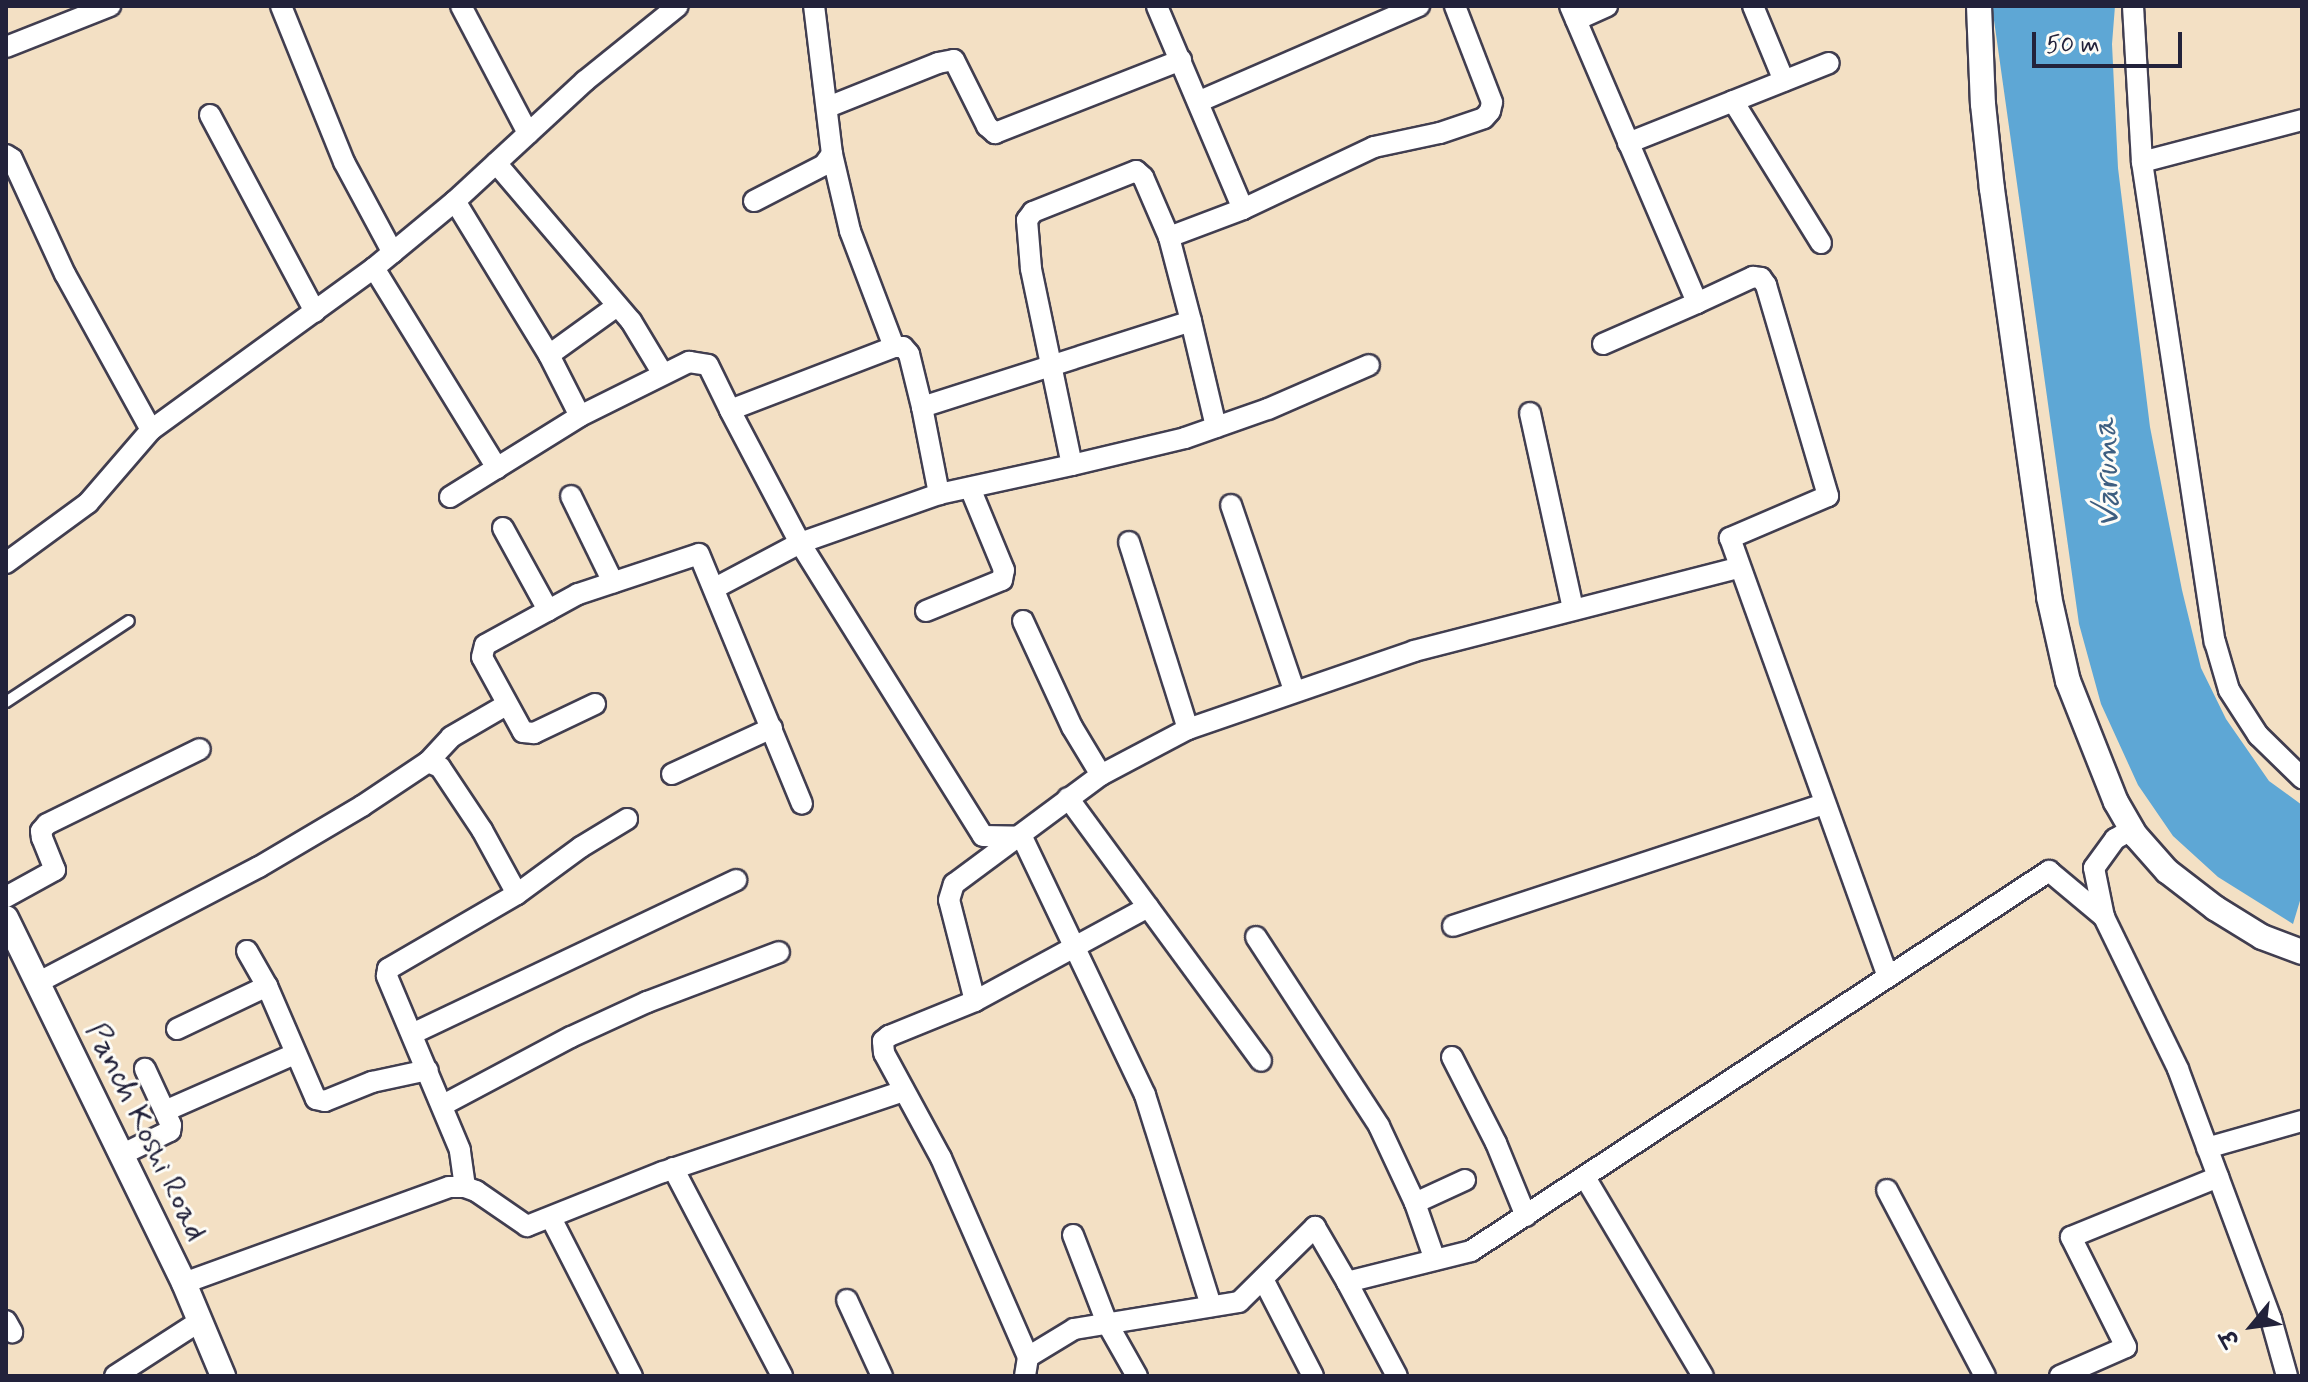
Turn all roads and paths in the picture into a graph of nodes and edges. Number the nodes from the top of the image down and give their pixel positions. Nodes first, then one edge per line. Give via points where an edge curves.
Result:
1 (281, 6) edge
2 (461, 6) edge
3 (678, 6) edge
4 (814, 6) edge
5 (1157, 6) edge
6 (1419, 6) edge
7 (1455, 6) edge
8 (1607, 6) edge
9 (1753, 6) edge
10 (1979, 6) edge
11 (2133, 6) edge
12 (100, 8) edge
13 (1573, 13) edge
14 (6, 47) edge
15 (1181, 60) junction
16 (1829, 63) dead end
17 (1784, 81) junction
18 (1200, 101) junction
19 (1733, 101) junction
20 (828, 107) junction
21 (210, 115) dead end
22 (2302, 120) edge
23 (528, 133) junction
24 (1628, 143) junction
25 (832, 154) junction
26 (6, 155) edge
27 (2142, 162) junction
28 (496, 163) junction
29 (455, 201) junction
30 (754, 201) dead end
31 (1243, 209) junction
32 (1169, 237) junction
33 (1821, 243) dead end
34 (393, 253) junction
35 (374, 268) junction
36 (1697, 303) junction
37 (617, 306) junction
38 (315, 312) junction
39 (1191, 321) junction
40 (1603, 344) dead end
41 (894, 347) junction
42 (549, 355) junction
43 (1369, 365) dead end
44 (1051, 368) junction
45 (663, 374) junction
46 (922, 407) junction
47 (730, 410) junction
48 (1530, 413) dead end
49 (580, 416) junction
50 (1216, 427) junction
51 (151, 430) junction
52 (1072, 465) junction
53 (497, 468) junction
54 (970, 488) junction
55 (939, 494) junction
56 (571, 496) dead end
57 (450, 497) dead end
58 (1231, 505) dead end
59 (503, 528) dead end
60 (1129, 542) dead end
61 (800, 543) junction
62 (6, 563) edge
63 (1738, 568) junction
64 (613, 582) junction
65 (715, 588) junction
66 (1573, 609) junction
67 (548, 610) junction
68 (926, 611) dead end
69 (129, 621) dead end
70 (1023, 621) dead end
71 (1294, 690) junction
72 (6, 702) edge
73 (595, 704) dead end
74 (506, 705) junction
75 (772, 728) junction
76 (1188, 729) junction
77 (200, 749) dead end
78 (428, 762) junction
79 (672, 774) dead end
80 (1101, 775) junction
81 (2302, 778) edge
82 (1068, 798) junction
83 (802, 804) dead end
84 (1825, 804) junction
85 (627, 819) dead end
86 (2133, 829) junction
87 (1022, 837) junction
88 (736, 880) dead end
89 (517, 894) junction
90 (6, 897) edge
91 (1148, 907) junction
92 (2104, 917) junction
93 (6, 918) edge
94 (1453, 926) dead end
95 (1256, 937) dead end
96 (1073, 945) junction
97 (247, 951) dead end
98 (779, 952) dead end
99 (2302, 952) edge
100 (1887, 974) junction
101 (37, 983) junction
102 (267, 986) junction
103 (975, 1001) junction
104 (177, 1029) dead end
105 (412, 1034) junction
106 (295, 1054) junction
107 (1452, 1057) dead end
108 (1261, 1061) dead end
109 (145, 1069) dead end
110 (428, 1070) junction
111 (904, 1091) junction
112 (443, 1105) junction
113 (165, 1111) junction
114 (2302, 1121) edge
115 (2207, 1148) junction
116 (121, 1155) junction
117 (673, 1168) junction
118 (2218, 1177) junction
119 (1586, 1179) junction
120 (1465, 1180) dead end
121 (465, 1187) junction
122 (1887, 1190) dead end
123 (1415, 1203) junction
124 (1526, 1216) junction
125 (551, 1218) junction
126 (1073, 1235) dead end
127 (1435, 1260) junction
128 (1263, 1279) junction
129 (1347, 1282) junction
130 (184, 1283) junction
131 (847, 1300) dead end
132 (1211, 1306) junction
133 (200, 1321) junction
134 (1107, 1323) junction
135 (1027, 1366) edge
136 (115, 1376) edge
137 (223, 1376) edge
138 (632, 1376) edge
139 (782, 1376) edge
140 (882, 1376) edge
141 (1137, 1376) edge
142 (1313, 1376) edge
143 (1397, 1376) edge
144 (1703, 1376) edge
145 (1985, 1376) edge
146 (2060, 1376) edge
147 (2287, 1376) edge

1 - 34 street via 344,162
2 - 23 street
3 - 23 street
4 - 20 street
5 - 15 street
6 - 18 street
7 - 31 street via 1492,102 1484,118 1374,147
8 - 13 street
9 - 17 street
10 - 86 street via 1992,189 2049,597 2087,735
11 - 27 street
12 - 14 street
13 - 24 street
15 - 18 street
15 - 20 street via 995,133 954,60
16 - 17 street
17 - 19 street
18 - 31 street
19 - 24 street
19 - 33 street
20 - 25 street
21 - 38 street
22 - 27 street
23 - 28 street
24 - 36 street
25 - 30 street via 824,165
25 - 41 street via 850,231
26 - 51 street
27 - 81 street via 2215,642 2229,690 2258,735
28 - 29 street
28 - 37 street
29 - 34 street
29 - 42 street
31 - 32 street
32 - 39 street
32 - 44 street via 1136,171 1033,212 1026,229
34 - 35 street
35 - 38 street
35 - 53 street
36 - 40 street
36 - 63 street via 1761,278 1828,496 1730,538
37 - 42 street
37 - 45 street
38 - 51 street
39 - 44 street
39 - 50 street
41 - 46 street via 909,354
41 - 47 street
42 - 49 street
43 - 50 street
44 - 46 street
44 - 52 street
45 - 47 street via 689,362 708,365
45 - 49 street
46 - 55 street
47 - 61 street
48 - 66 street
49 - 53 street
50 - 52 street
51 - 62 street via 88,503
52 - 54 street
53 - 57 street
54 - 55 street
54 - 68 street via 1004,570 1002,580
55 - 61 street
56 - 64 street
58 - 71 street
59 - 67 street
60 - 76 street
61 - 65 street
61 - 87 street via 983,836
63 - 66 street
63 - 84 street
64 - 65 street via 696,553
64 - 67 street
65 - 75 street
66 - 71 street
67 - 74 street via 491,640 482,651
69 - 72 lane
70 - 80 street via 1072,727
71 - 76 street
73 - 74 street via 528,734
74 - 78 street via 451,737
75 - 79 street
75 - 83 street
76 - 80 street
77 - 90 street via 47,824 42,838 55,870
78 - 89 street via 440,767
78 - 101 street via 259,867
80 - 82 street
82 - 87 street
82 - 91 street
84 - 94 street
84 - 100 street
85 - 89 street
86 - 92 street via 2115,839 2094,868
86 - 99 street via 2167,871 2215,908 2262,937
87 - 96 street
87 - 103 street via 961,878 950,892
88 - 105 street
89 - 105 street via 388,969
91 - 96 street
91 - 108 street
92 - 100 street via 2049,871
92 - 115 street via 2178,1069
93 - 101 street, Panch Koshi Road
95 - 123 street via 1379,1126
96 - 103 street
96 - 132 street via 1145,1095
97 - 102 street
98 - 112 street via 583,1031
100 - 119 street
101 - 116 street, Panch Koshi Road
102 - 104 street
102 - 106 street
103 - 111 street via 886,1038 884,1053
105 - 110 street
106 - 110 street via 312,1096 320,1101
106 - 113 street
107 - 124 street
109 - 113 street
110 - 112 street
111 - 117 street
111 - 135 street via 941,1158
112 - 121 street via 460,1150
113 - 116 street via 170,1131
114 - 115 street
115 - 118 street
116 - 130 street, Panch Koshi Road
117 - 125 street
117 - 139 street
118 - 146 street via 2071,1237 2126,1347
118 - 147 street
119 - 124 street
119 - 144 street
120 - 123 street
121 - 125 street via 527,1226
121 - 130 street via 432,1191
122 - 145 street
123 - 127 street
124 - 127 street via 1471,1251
125 - 138 street
126 - 134 street
127 - 129 street
128 - 129 street via 1315,1227
128 - 132 street via 1239,1302
128 - 142 street
129 - 143 street
130 - 133 street, Panch Koshi Road
131 - 140 street
132 - 134 street
133 - 136 street
133 - 137 street, Panch Koshi Road
134 - 135 street via 1074,1329
134 - 141 street

